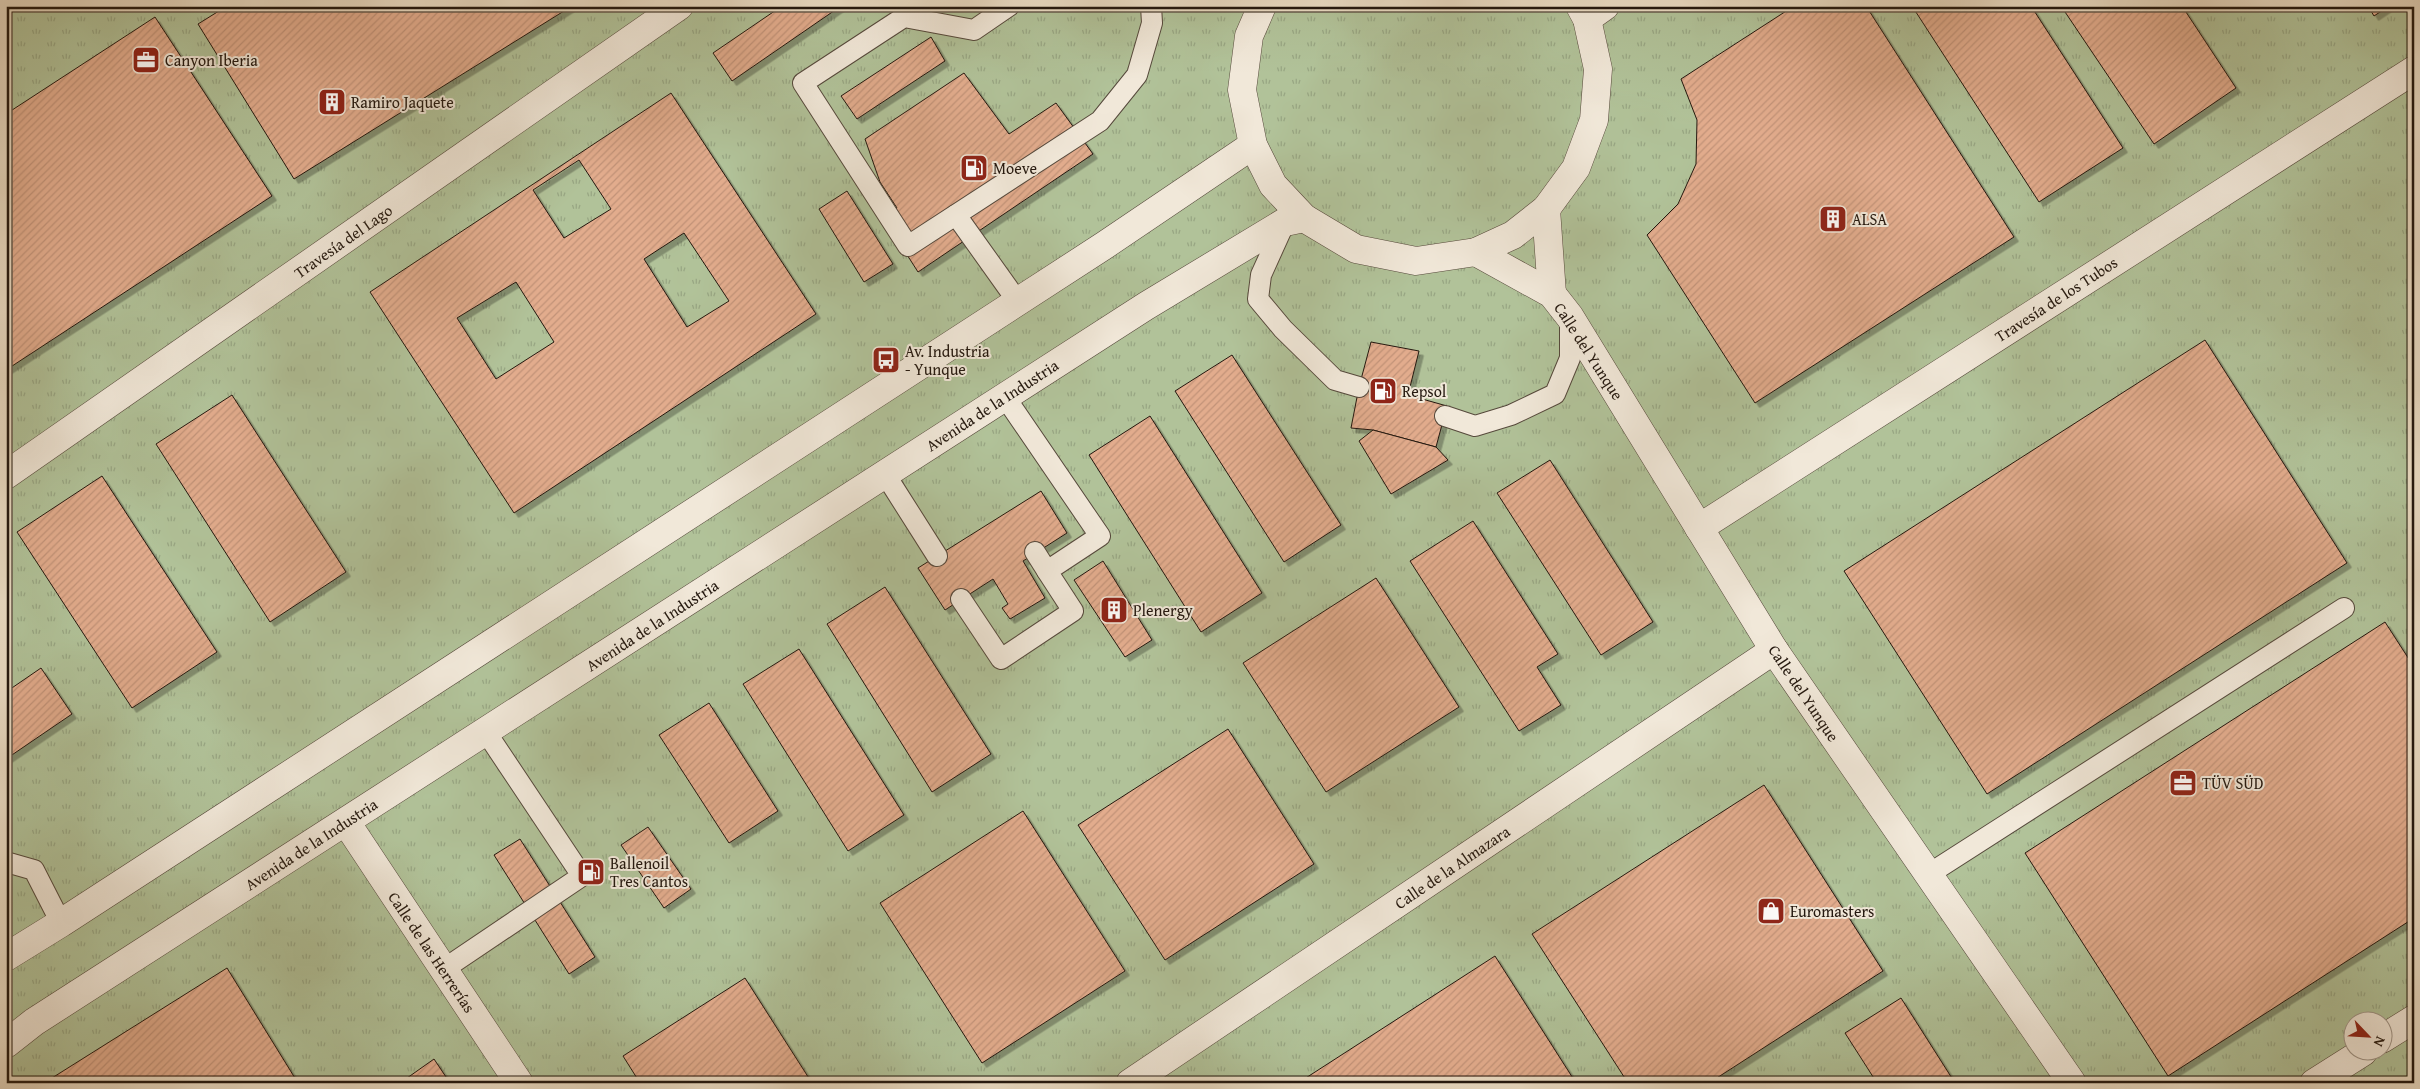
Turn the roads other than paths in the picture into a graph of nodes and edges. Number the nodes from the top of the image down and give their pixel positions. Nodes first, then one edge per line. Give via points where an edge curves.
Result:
1 (679, 6) edge
2 (1009, 6) edge
3 (1151, 6) edge
4 (1262, 6) edge
5 (1591, 10) edge
6 (2414, 70) edge
7 (1253, 145) junction
8 (1546, 209) junction
9 (956, 215) junction
10 (1294, 220) junction
11 (1476, 252) junction
12 (1552, 294) junction
13 (1018, 302) junction
14 (1570, 316) junction
15 (1358, 387) dead end
16 (1005, 397) junction
17 (1445, 416) dead end
18 (885, 474) junction
19 (6, 475) edge
20 (1699, 528) junction
21 (1035, 552) dead end
22 (937, 556) dead end
23 (1047, 571) junction
24 (961, 599) dead end
25 (2344, 608) dead end
26 (1774, 650) junction
27 (486, 732) junction
28 (346, 822) junction
29 (6, 862) edge
30 (1928, 874) junction
31 (61, 924) junction
32 (6, 957) edge
33 (444, 970) junction
34 (2414, 1019) edge
35 (2392, 1033) edge
36 (6, 1044) edge
37 (2347, 1062) edge
38 (519, 1083) edge
39 (1130, 1083) edge
40 (2072, 1083) edge
41 (2314, 1083) edge

1 - 19 street, Travesía del Lago
2 - 9 lane via 974,30 904,17 803,83 908,246
3 - 9 lane via 1152,23 1137,75 1100,121
4 - 7 street via 1249,36 1242,90
5 - 8 street via 1598,68 1594,120 1576,168
6 - 20 street, Travesía de los Tubos
7 - 10 street
7 - 13 street
8 - 11 street via 1513,234
8 - 12 street, Calle del Yunque
9 - 13 lane
10 - 11 street via 1356,249 1416,261
10 - 15 lane via 1261,275 1258,299 1334,380
10 - 16 street, Avenida de la Industria via 1146,306
11 - 12 street, Calle del Yunque
12 - 14 street, Calle del Yunque
13 - 31 street
14 - 17 lane via 1570,358 1555,394 1511,415 1475,426
14 - 20 street, Calle del Yunque
16 - 18 street, Avenida de la Industria
16 - 23 lane via 1100,536
18 - 22 lane
18 - 27 street, Avenida de la Industria
20 - 26 street, Calle del Yunque
21 - 23 lane
23 - 24 lane via 1073,611 1001,659
25 - 30 lane
26 - 30 street, Calle del Yunque
26 - 39 street, Calle de la Almazara
27 - 28 street, Avenida de la Industria
27 - 33 lane via 582,876
28 - 33 street, Calle de las Herrerías
28 - 36 street, Avenida de la Industria via 34,1022
29 - 31 lane via 34,870
30 - 40 street, Calle del Yunque
31 - 32 street
33 - 38 street, Calle de las Herrerías
34 - 35 street
37 - 41 street

